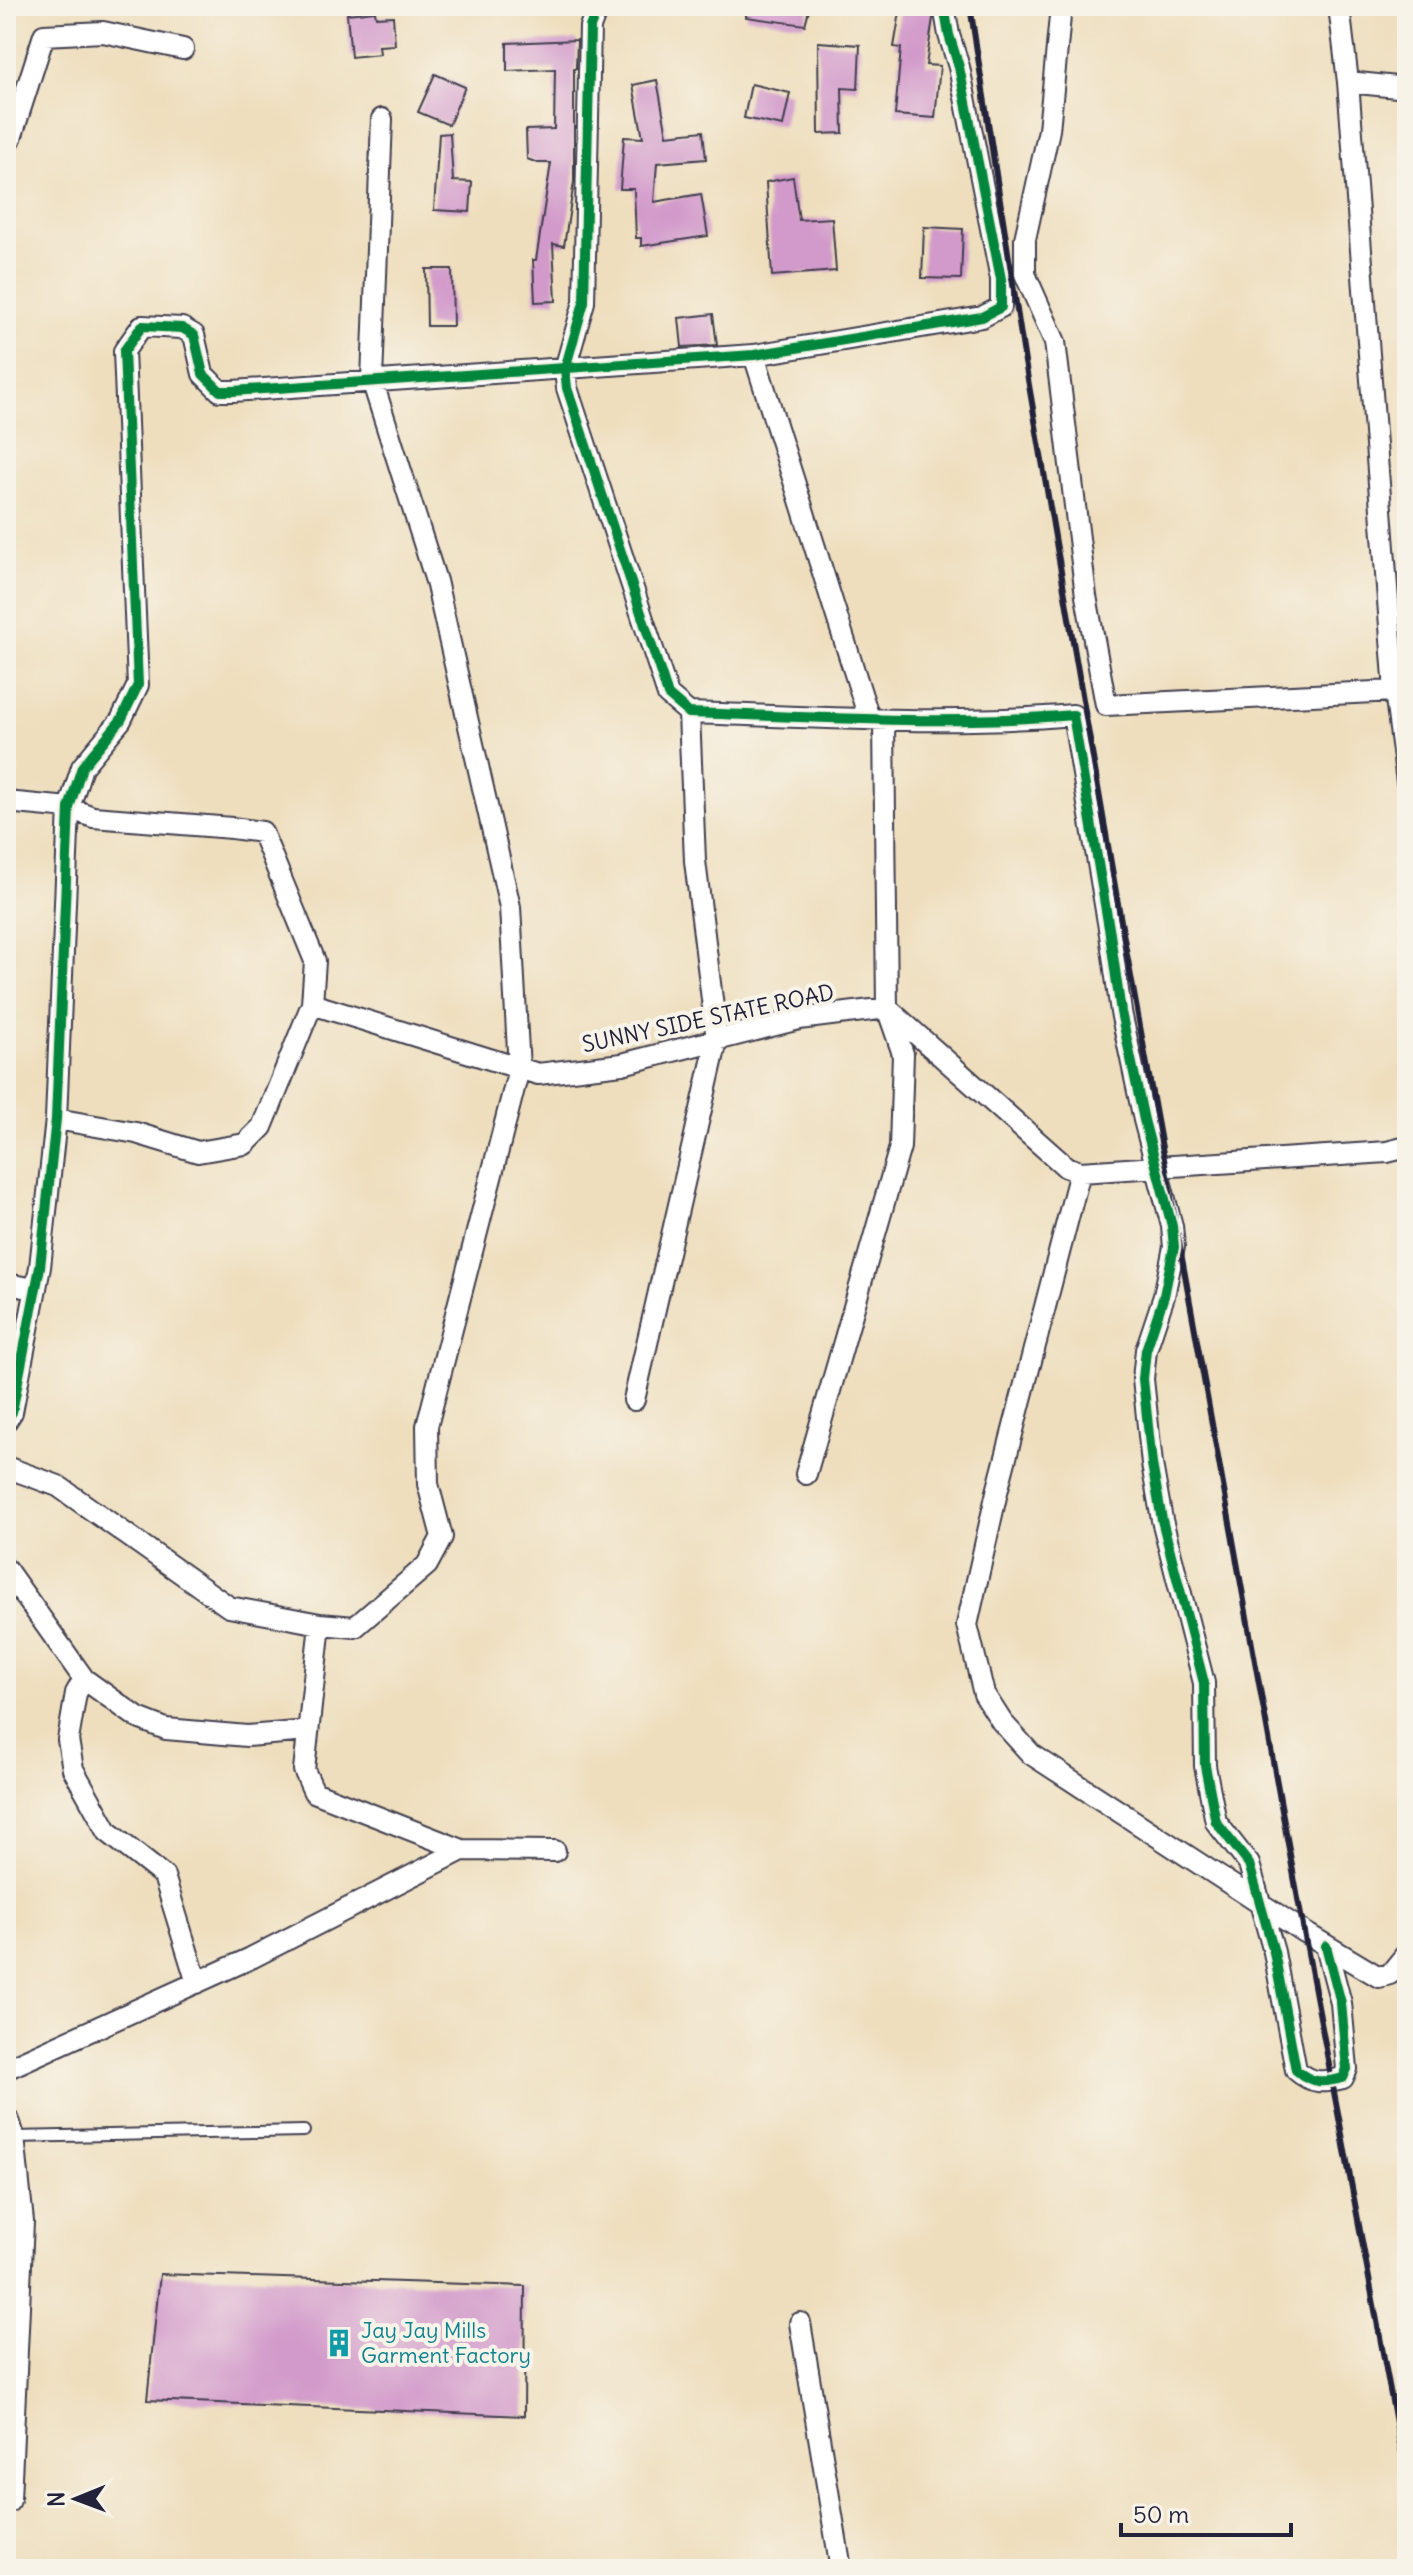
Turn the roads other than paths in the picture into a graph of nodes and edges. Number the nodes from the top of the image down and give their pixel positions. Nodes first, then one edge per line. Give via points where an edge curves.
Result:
1 (598, 6) edge
2 (944, 6) edge
3 (1061, 6) edge
4 (1339, 6) edge
5 (183, 49) dead end
6 (1348, 82) junction
7 (1407, 88) edge
8 (382, 119) dead end
9 (6, 141) edge
10 (1025, 274) junction
11 (1001, 279) junction
12 (754, 355) junction
13 (565, 369) junction
14 (372, 380) junction
15 (1395, 691) junction
16 (689, 713) junction
17 (877, 719) junction
18 (1404, 746) edge
19 (1407, 782) edge
20 (6, 802) edge
21 (69, 808) junction
22 (312, 1004) junction
23 (887, 1008) junction
24 (717, 1040) junction
25 (519, 1069) junction
26 (56, 1119) junction
27 (1407, 1147) edge
28 (1157, 1168) junction
29 (1080, 1172) junction
30 (6, 1284) edge
31 (36, 1289) junction
32 (634, 1400) dead end
33 (6, 1421) edge
34 (6, 1467) edge
35 (806, 1474) dead end
36 (6, 1569) edge
37 (320, 1624) junction
38 (84, 1679) junction
39 (308, 1731) junction
40 (462, 1850) junction
41 (555, 1851) dead end
42 (1261, 1904) junction
43 (1326, 1946) junction
44 (1407, 1953) edge
45 (197, 1983) junction
46 (6, 2069) edge
47 (8, 2130) edge
48 (304, 2131) dead end
49 (10, 2314) edge
50 (800, 2323) dead end
51 (7, 2454) edge
52 (6, 2499) edge
53 (841, 2569) edge

1 - 13 street via 590,27 584,302
2 - 11 street
3 - 10 street via 1045,157 1025,239
4 - 6 street
5 - 9 street via 103,32 44,35
6 - 7 street
6 - 15 street
8 - 14 street
10 - 11 street
10 - 15 street via 1055,342 1086,596 1106,705
11 - 12 street via 1001,307 982,317
12 - 13 street
12 - 17 street
13 - 14 street
13 - 16 street via 668,695
14 - 21 street via 220,391 203,374 194,335 182,328 142,326 124,351 138,685 121,720 82,767
14 - 25 street via 436,581 510,907
15 - 18 street
16 - 17 street
16 - 24 street via 695,861
17 - 23 street
17 - 28 street via 1073,715 1121,1012
18 - 19 street
20 - 21 street
21 - 22 street via 93,817 262,832 315,961
21 - 26 street
22 - 25 street, SUNNY SIDE STATE ROAD
22 - 26 street via 262,1127 245,1144 198,1152 136,1133
23 - 24 street, SUNNY SIDE STATE ROAD via 799,1019
23 - 29 street via 1066,1167
23 - 35 street via 903,1054 900,1147
24 - 25 street, SUNNY SIDE STATE ROAD via 622,1064 538,1074
24 - 32 street
25 - 37 street via 427,1426 428,1484 442,1537 427,1565 355,1627
26 - 31 street
27 - 28 street
28 - 29 street
28 - 42 street via 1174,1247 1143,1379 1152,1464 1204,1683 1205,1766 1216,1822 1249,1864
29 - 42 street via 967,1625 984,1694 1031,1754
30 - 31 street
31 - 33 street
34 - 37 street via 58,1486 229,1607
36 - 38 street
37 - 39 street
38 - 39 street via 138,1718 166,1729 247,1736
38 - 45 street via 76,1693 68,1740 73,1769 108,1832 164,1876
39 - 40 street via 304,1770 314,1792
40 - 41 street
40 - 45 street
42 - 43 street
42 - 43 street via 1296,2070 1322,2083 1343,2078 1347,2069 1341,2003
43 - 44 street via 1379,1977 1390,1974
45 - 46 street
47 - 48 lane
47 - 49 main road via 19,2222
49 - 51 main road
50 - 53 street
51 - 52 main road

